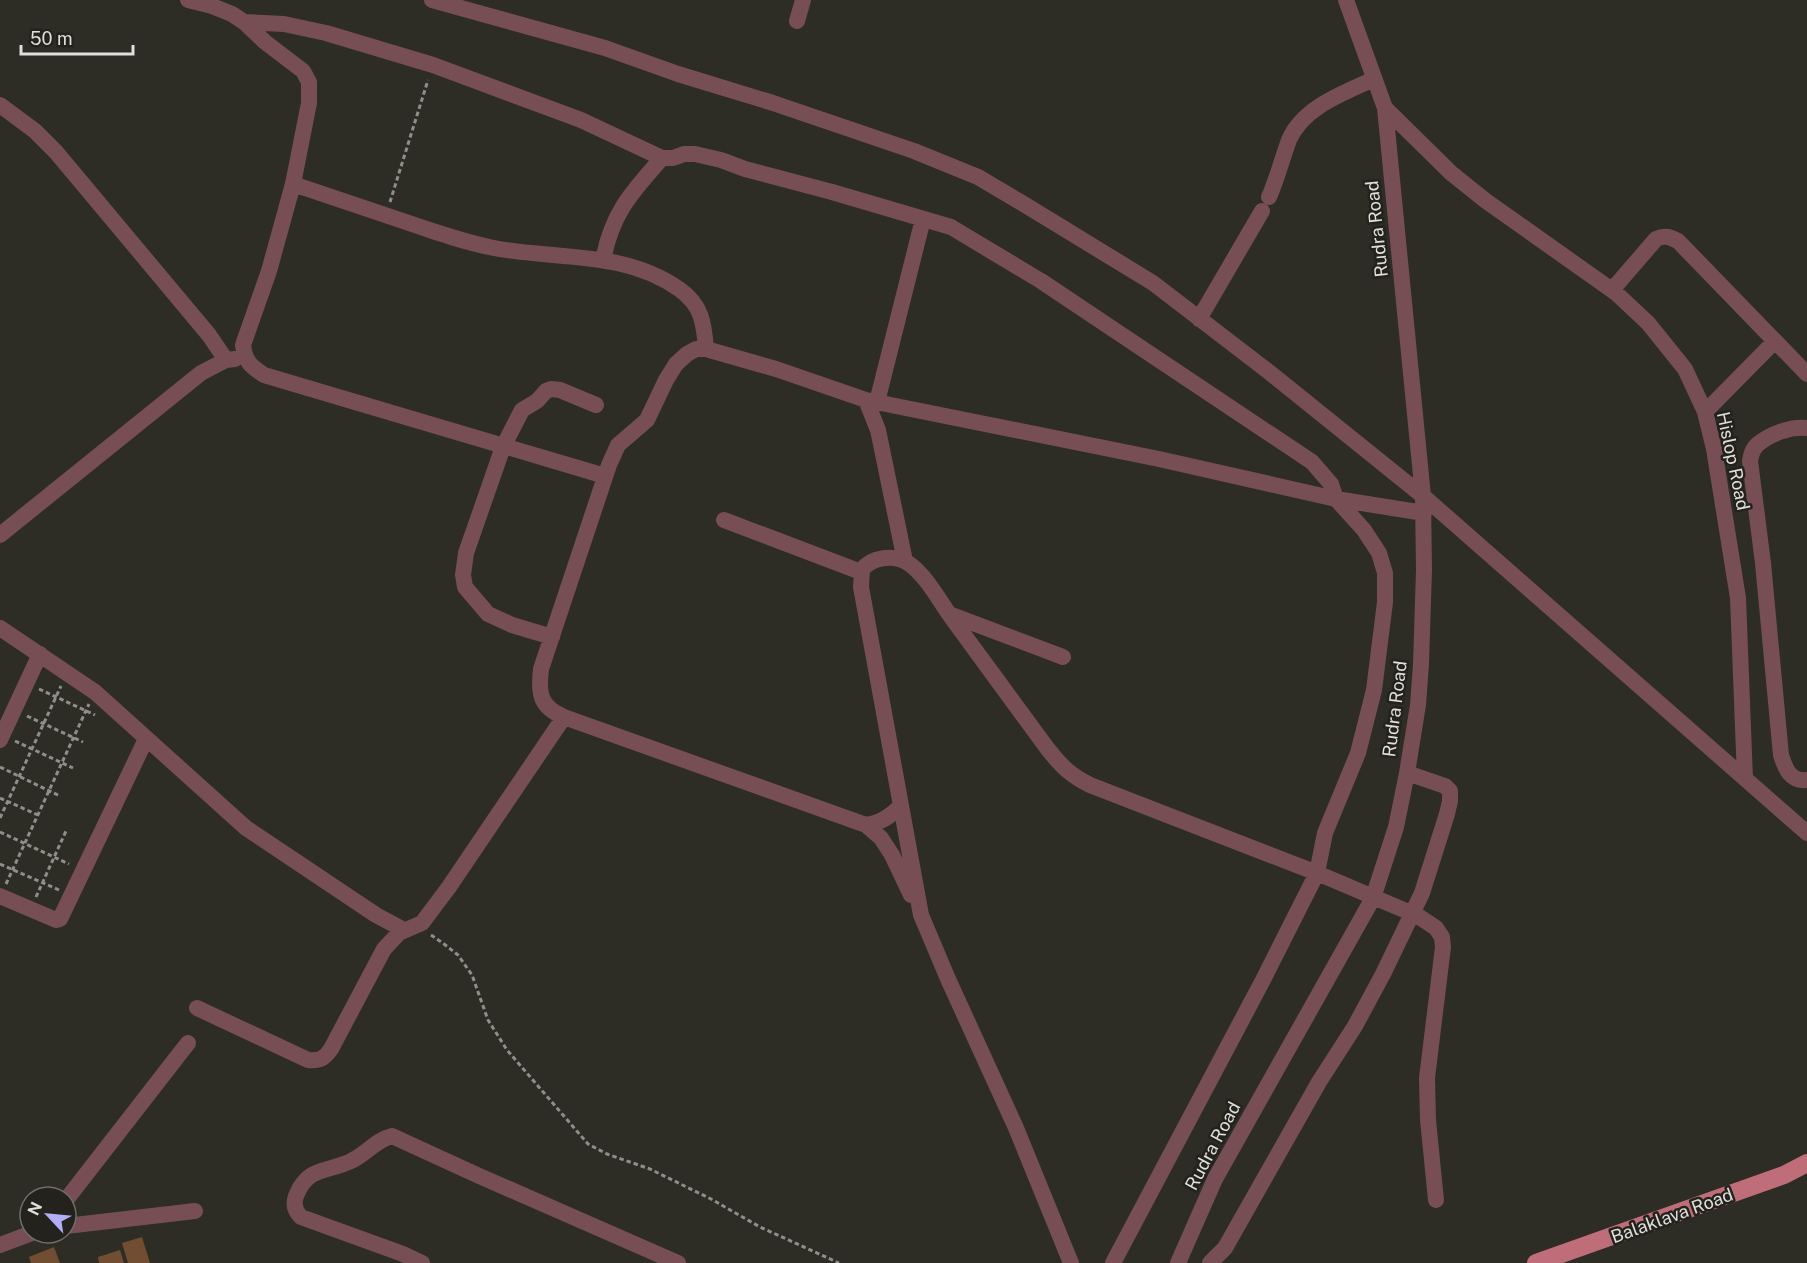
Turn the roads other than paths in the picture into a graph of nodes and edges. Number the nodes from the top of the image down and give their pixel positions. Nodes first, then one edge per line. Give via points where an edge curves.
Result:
1 (188, 0) edge
2 (432, 0) edge
3 (803, 0) edge
4 (1346, 0) edge
5 (797, 21) dead end
6 (244, 22) junction
7 (1374, 79) junction
8 (0, 105) edge
9 (1385, 108) junction
10 (662, 158) junction
11 (293, 184) junction
12 (923, 219) junction
13 (603, 260) junction
14 (1612, 290) junction
15 (1199, 319) junction
16 (1775, 341) junction
17 (706, 348) junction
18 (244, 358) junction
19 (226, 360) junction
20 (1807, 374) edge
21 (871, 401) junction
22 (596, 405) dead end
23 (1705, 412) junction
24 (1807, 428) edge
25 (503, 447) junction
26 (605, 476) junction
27 (1423, 496) junction
28 (1336, 499) junction
29 (1424, 513) junction
30 (724, 520) dead end
31 (0, 535) edge
32 (905, 561) junction
33 (861, 572) junction
34 (949, 614) junction
35 (0, 628) edge
36 (552, 637) junction
37 (40, 654) junction
38 (1063, 657) dead end
39 (564, 717) junction
40 (1, 738) edge
41 (146, 739) junction
42 (1407, 773) junction
43 (1745, 779) junction
44 (1807, 780) edge
45 (901, 806) junction
46 (866, 825) junction
47 (1807, 833) edge
48 (1317, 873) junction
49 (0, 896) edge
50 (1373, 898) junction
51 (1412, 913) junction
52 (921, 915) junction
53 (410, 929) junction
54 (197, 1008) dead end
55 (188, 1043) dead end
56 (1807, 1163) edge
57 (78, 1185) edge
58 (1436, 1200) dead end
59 (195, 1211) dead end
60 (78, 1225) edge
61 (18, 1238) edge
62 (0, 1245) edge
63 (422, 1263) edge
64 (678, 1263) edge
65 (1071, 1263) edge
66 (1113, 1263) edge
67 (1178, 1263) edge
68 (1210, 1263) edge
69 (1536, 1263) edge

1 - 6 street via 212,6
2 - 15 street via 605,48 914,151 978,177 1153,284
3 - 5 street
4 - 7 street, Hislop Road
6 - 10 street via 284,24 326,33 433,65 581,120
6 - 11 street via 303,71 309,82 309,103
7 - 9 street, Hislop Road
7 - 15 street via 1328,100 1297,128 1266,204
8 - 19 street via 56,152
9 - 14 street, Hislop Road via 1486,201
9 - 27 street, Rudra Road
10 - 12 street via 696,154
10 - 13 street via 628,196 606,244
11 - 13 street via 453,238 495,248
11 - 18 street via 243,345
12 - 21 street
12 - 28 street via 951,226 1041,281 1312,462 1331,484
13 - 17 street via 656,275 680,290 702,317
14 - 16 street via 1656,238 1670,237
14 - 23 street, Hislop Road via 1648,323 1685,369
15 - 27 street
16 - 20 street
16 - 23 street
17 - 21 street
17 - 26 street via 696,349 676,364 647,420 618,445
18 - 19 street
18 - 25 street via 264,375
19 - 31 street via 201,373
21 - 28 street
21 - 32 street
22 - 25 street via 560,390 546,391 522,410
23 - 43 street, Hislop Road via 1738,598
24 - 44 street via 1778,433 1756,445 1750,461 1782,755 1789,775
25 - 26 street
25 - 36 street via 466,553 465,587 488,614
26 - 36 street
27 - 29 street, Rudra Road
27 - 43 street
28 - 29 street
28 - 48 street via 1379,553 1385,573 1385,602 1374,690 1364,732 1326,833
29 - 42 street, Rudra Road via 1421,663
30 - 33 street
32 - 33 street via 878,559 868,562
32 - 34 street
33 - 45 street
34 - 38 street
34 - 48 street via 1047,748 1073,777
35 - 37 street
36 - 39 street via 538,687 552,712
37 - 40 street
37 - 41 street via 95,692
39 - 46 street
39 - 53 street via 449,887 422,923
41 - 49 street via 63,915 58,920
41 - 53 street via 246,828 376,915
42 - 50 street, Rudra Road via 1396,827
42 - 51 street via 1450,791 1422,892
43 - 47 street
45 - 46 street via 891,816
45 - 52 street
46 - 52 street via 892,855
48 - 50 street
48 - 66 street
50 - 51 street
50 - 67 street, Rudra Road via 1215,1179
51 - 58 street via 1436,928 1443,947 1427,1078
51 - 68 street via 1355,1026 1225,1248
52 - 65 street
53 - 54 street via 393,938 384,949 332,1049 318,1061 308,1060
55 - 57 street
56 - 69 main road, Balaklava Road via 1784,1175
59 - 60 street
61 - 62 street
63 - 64 street via 301,1217 294,1200 300,1186 310,1176 351,1161 380,1139 392,1136

